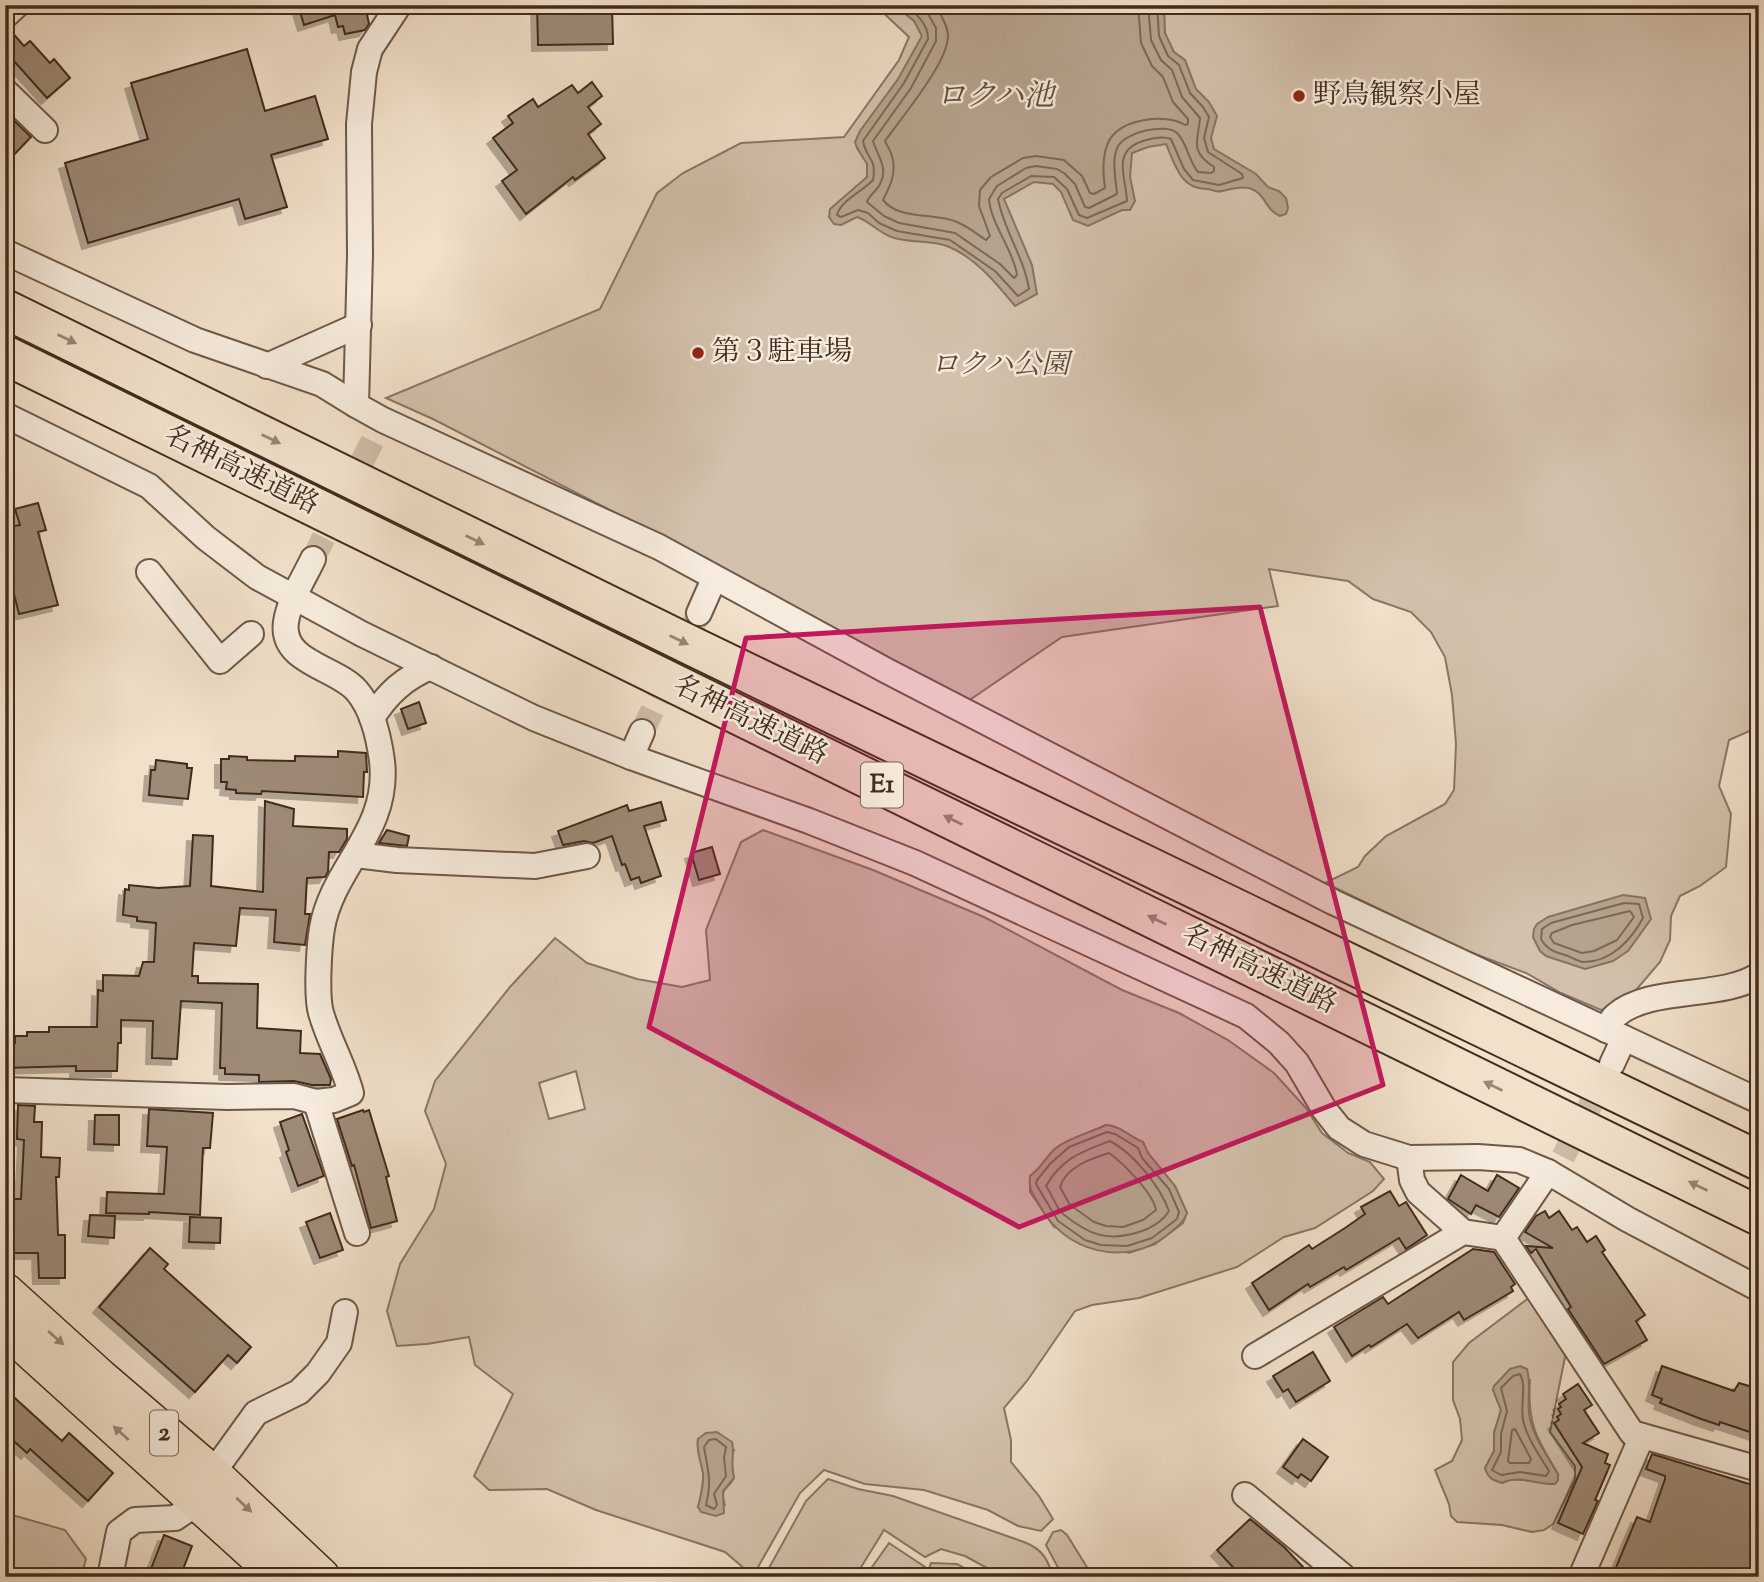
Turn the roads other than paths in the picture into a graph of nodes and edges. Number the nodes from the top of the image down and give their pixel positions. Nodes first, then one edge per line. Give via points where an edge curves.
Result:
1 (17, 5) edge
2 (399, 5) edge
3 (5, 16) edge
4 (5, 91) edge
5 (45, 130) dead end
6 (5, 252) edge
7 (5, 309) edge
8 (359, 325) junction
9 (5, 355) edge
10 (267, 366) junction
11 (356, 405) junction
12 (5, 415) edge
13 (313, 559) tunnel mouth
14 (149, 572) dead end
15 (713, 579) junction
16 (295, 597) junction
17 (699, 613) tunnel mouth
18 (251, 634) dead end
19 (431, 667) junction
20 (372, 719) junction
21 (642, 732) tunnel mouth
22 (631, 757) junction
23 (356, 855) junction
24 (587, 856) dead end
25 (1759, 975) edge
26 (1615, 1034) junction
27 (1612, 1064) tunnel mouth
28 (5, 1090) edge
29 (1759, 1101) edge
30 (316, 1102) junction
31 (1409, 1158) junction
32 (1759, 1161) edge
33 (1555, 1168) junction
34 (1759, 1216) edge
35 (1463, 1232) junction
36 (356, 1233) dead end
37 (1503, 1238) junction
38 (1759, 1289) edge
39 (5, 1292) edge
40 (345, 1312) dead end
41 (5, 1327) edge
42 (1255, 1356) dead end
43 (1642, 1436) junction
44 (1759, 1469) edge
45 (205, 1488) junction
46 (1245, 1495) dead end
47 (110, 1577) edge
48 (281, 1577) edge
49 (321, 1577) edge
50 (1344, 1577) edge
51 (1581, 1577) edge

1 - 3 street
2 - 8 street via 370,49 364,72 357,151
4 - 5 street
6 - 10 street via 195,340
7 -> 32 highway, 名神高速道路 / E1
8 - 10 street
8 - 11 street
34 -> 9 highway, 名神高速道路 / E1
10 - 11 street via 322,384
11 - 15 street via 630,533
12 - 16 street via 149,486 229,557
13 - 16 street
14 - 18 street via 220,661
15 - 17 street
15 - 26 street via 1333,902
16 - 19 street
16 - 20 street via 286,621 289,645 300,656 350,683
19 - 20 street via 399,684
19 - 22 street via 534,718
20 - 23 street via 384,790
21 - 22 street
22 - 31 street via 915,863 1245,1016 1297,1063 1339,1128 1364,1144
23 - 24 street via 536,866
23 - 30 street via 327,909 319,986 320,1010 351,1093
25 - 26 street via 1731,986 1640,1002 1614,1016
26 - 27 street
26 - 29 street
28 - 30 street via 294,1096
30 - 36 street
31 - 33 street via 1478,1157
31 - 35 street via 1418,1192
33 - 37 street
33 - 38 street via 1627,1219
35 - 37 street
35 - 42 street
37 - 43 street via 1632,1433
39 -> 45 main road, 2 via 100,1378
40 - 45 street via 339,1343 318,1373 299,1392 256,1413
45 -> 41 main road, 2
43 - 44 street
43 - 51 street
45 - 47 street via 175,1518 135,1520 119,1532
45 - 48 main road, 2
45 -> 49 main road, 2
46 - 50 street

